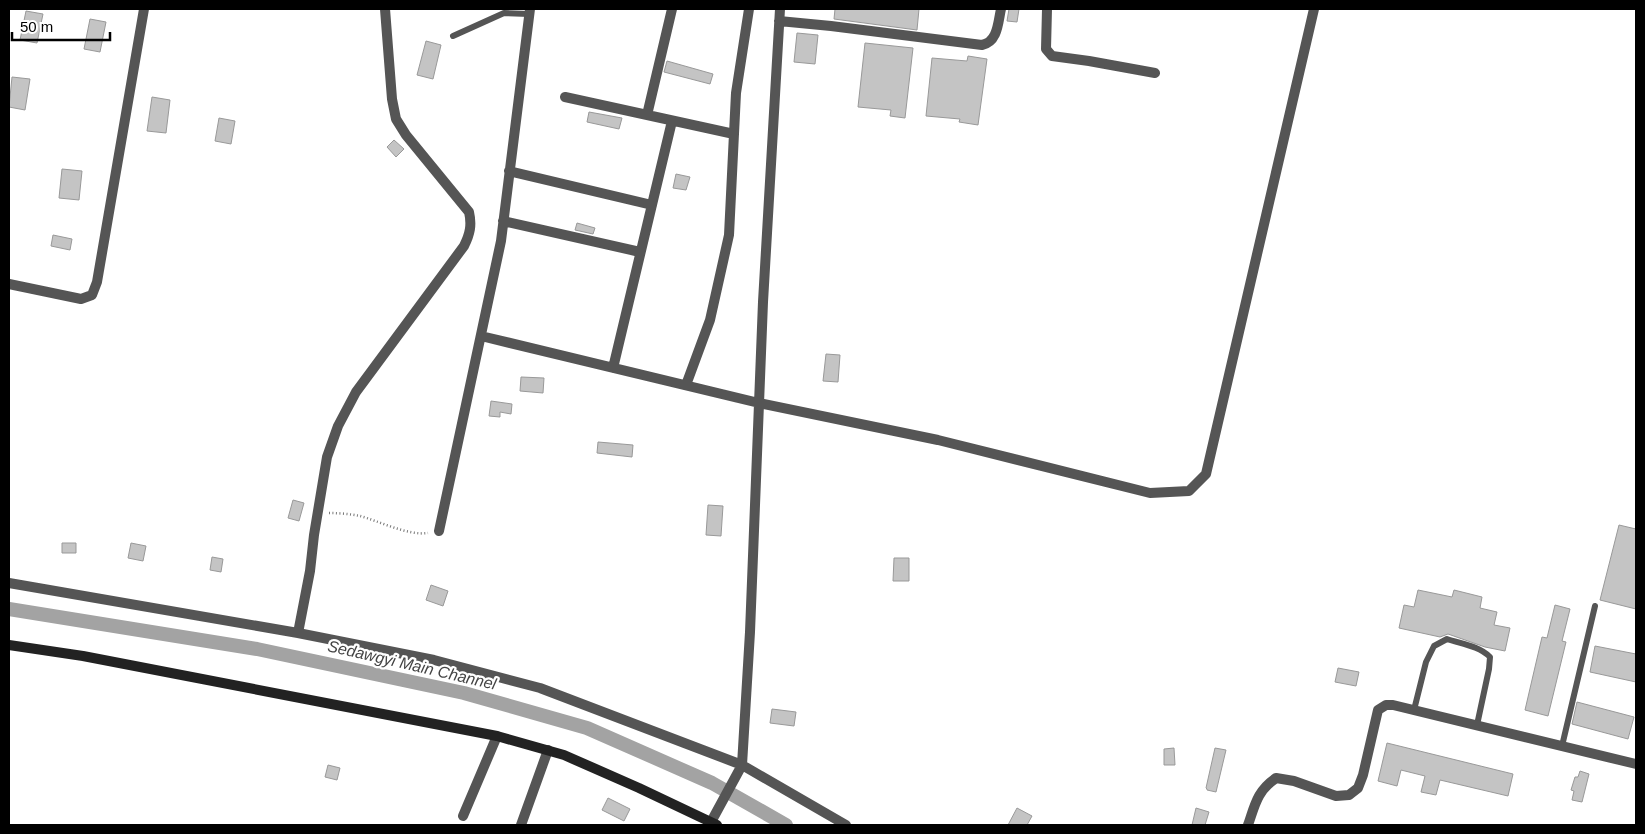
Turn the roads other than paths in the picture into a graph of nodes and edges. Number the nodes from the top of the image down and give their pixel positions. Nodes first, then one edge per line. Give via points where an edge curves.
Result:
1 (144, 9) edge
2 (386, 9) edge
3 (672, 9) edge
4 (749, 9) edge
5 (780, 9) edge
6 (1001, 9) edge
7 (1047, 9) edge
8 (1314, 9) edge
9 (529, 11) edge
10 (779, 21) junction
11 (453, 36) dead end
12 (1155, 73) dead end
13 (565, 97) dead end
14 (647, 115) junction
15 (672, 121) junction
16 (734, 134) junction
17 (509, 171) junction
18 (652, 205) junction
19 (503, 221) junction
20 (640, 252) junction
21 (9, 284) edge
22 (480, 336) junction
23 (613, 368) junction
24 (686, 385) junction
25 (759, 403) junction
26 (439, 531) road end
27 (9, 583) edge
28 (1595, 606) dead end
29 (298, 633) junction
30 (9, 645) edge
31 (1414, 710) junction
32 (1477, 725) junction
33 (497, 736) junction
34 (1562, 746) junction
35 (548, 750) junction
36 (1636, 764) edge
37 (742, 765) junction
38 (463, 816) dead end
39 (714, 824) edge
40 (521, 825) edge
41 (846, 825) edge
42 (1248, 825) edge

1 - 21 street via 97,282 92,295 81,298
2 - 29 street via 396,118 406,135 469,212 472,222 464,246 356,392 338,426 327,457
3 - 14 street
4 - 16 street via 736,93
5 - 10 street
6 - 10 street via 993,40 982,45
7 - 12 street via 1046,50 1052,56
8 - 25 street via 1206,474 1189,491 1150,493 938,440
9 - 11 lane via 504,13
9 - 17 street
10 - 25 street
13 - 14 street
14 - 15 street
15 - 16 street
15 - 18 street
16 - 24 street via 729,234 710,320
17 - 18 street
17 - 19 street
18 - 20 street
19 - 20 street
19 - 22 street
20 - 23 street
22 - 23 street
22 - 26 street
23 - 24 street
24 - 25 street
25 - 37 street
27 - 29 street
28 - 34 lane
29 - 37 street via 434,660 540,688
30 - 33 street via 82,656
31 - 32 street
31 - 32 lane via 1426,662 1434,646 1447,639 1475,647 1490,658
31 - 42 street via 1386,704 1378,710 1358,788 1349,795 1336,796 1276,778 1258,795
32 - 34 street
33 - 35 street
33 - 38 street
34 - 36 street
35 - 39 street via 640,788
35 - 40 street
37 - 39 street via 718,809
37 - 41 street

